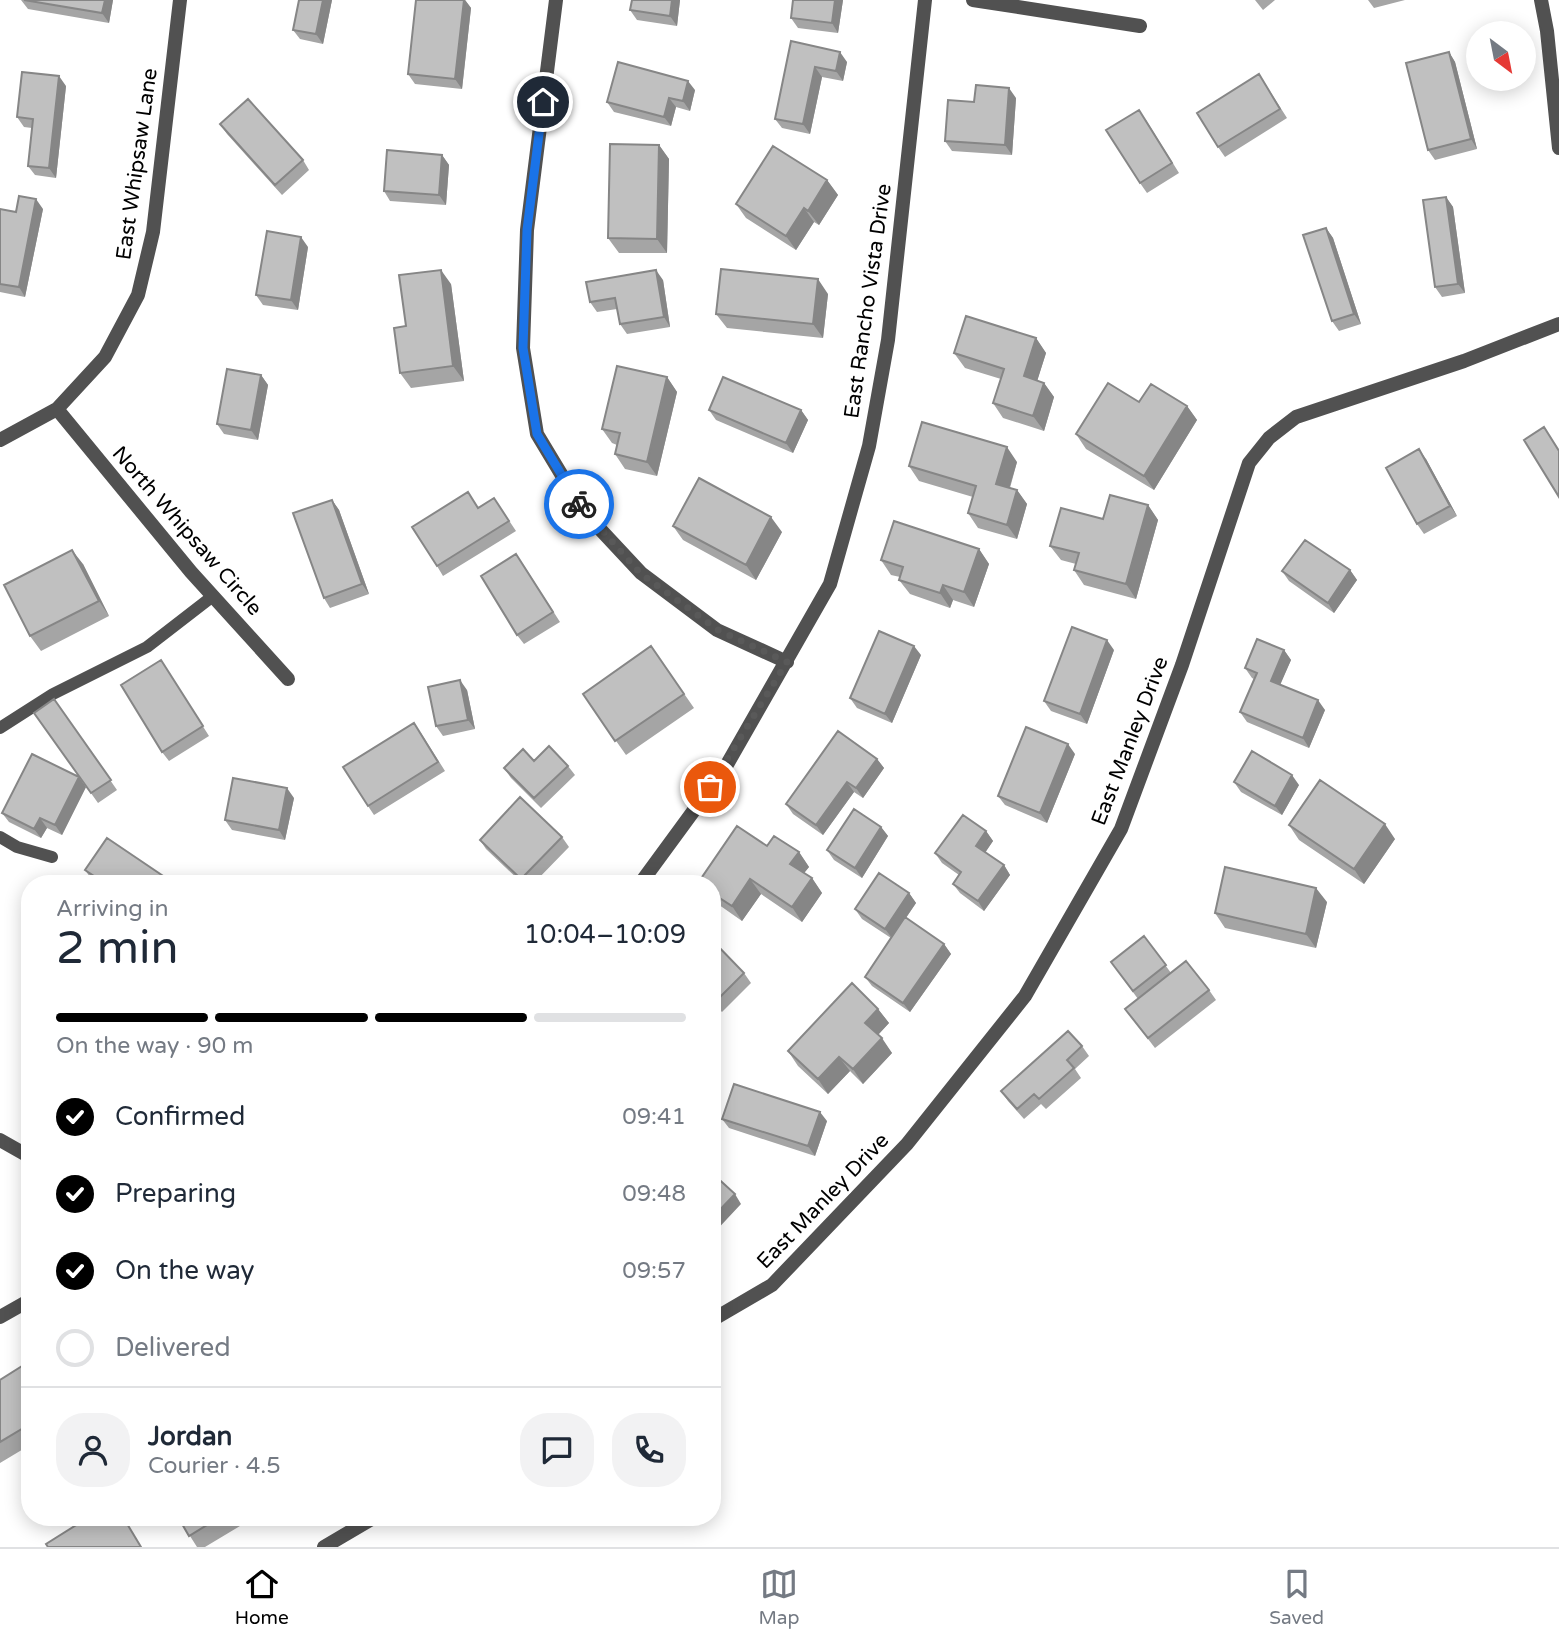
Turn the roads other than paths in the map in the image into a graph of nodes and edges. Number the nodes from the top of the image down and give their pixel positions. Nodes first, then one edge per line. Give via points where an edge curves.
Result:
1 (180, 0) edge
2 (556, 0) edge
3 (925, 0) edge
4 (973, 0) edge
5 (1541, 0) edge
6 (1140, 26) dead end
7 (1559, 148) edge
8 (1559, 324) edge
9 (57, 408) junction
10 (0, 440) edge
11 (213, 596) junction
12 (787, 662) junction
13 (288, 678) dead end
14 (0, 728) edge
15 (0, 837) edge
16 (52, 857) dead end
17 (647, 875) edge
18 (0, 1140) edge
19 (21, 1152) edge
20 (21, 1305) edge
21 (721, 1315) edge
22 (0, 1317) edge
23 (360, 1526) edge
24 (324, 1547) edge

1 - 9 street, East Whipsaw Lane via 153,232 138,295 105,357
2 - 12 street via 527,230 523,348 537,434 584,512 640,573 718,630
3 - 12 street, East Rancho Vista Drive via 888,340 869,446 830,584
4 - 6 street
5 - 7 street
8 - 21 street, East Manley Drive via 1296,417 1269,438 1249,463 1121,830 1025,996 908,1144 772,1285
9 - 10 street, East Whipsaw Lane
9 - 11 street, North Whipsaw Circle
11 - 13 street, North Whipsaw Circle
11 - 14 lane via 147,647 53,694
12 - 17 street, East Rancho Vista Drive via 725,768
15 - 16 lane
18 - 19 street
20 - 22 street
23 - 24 street

